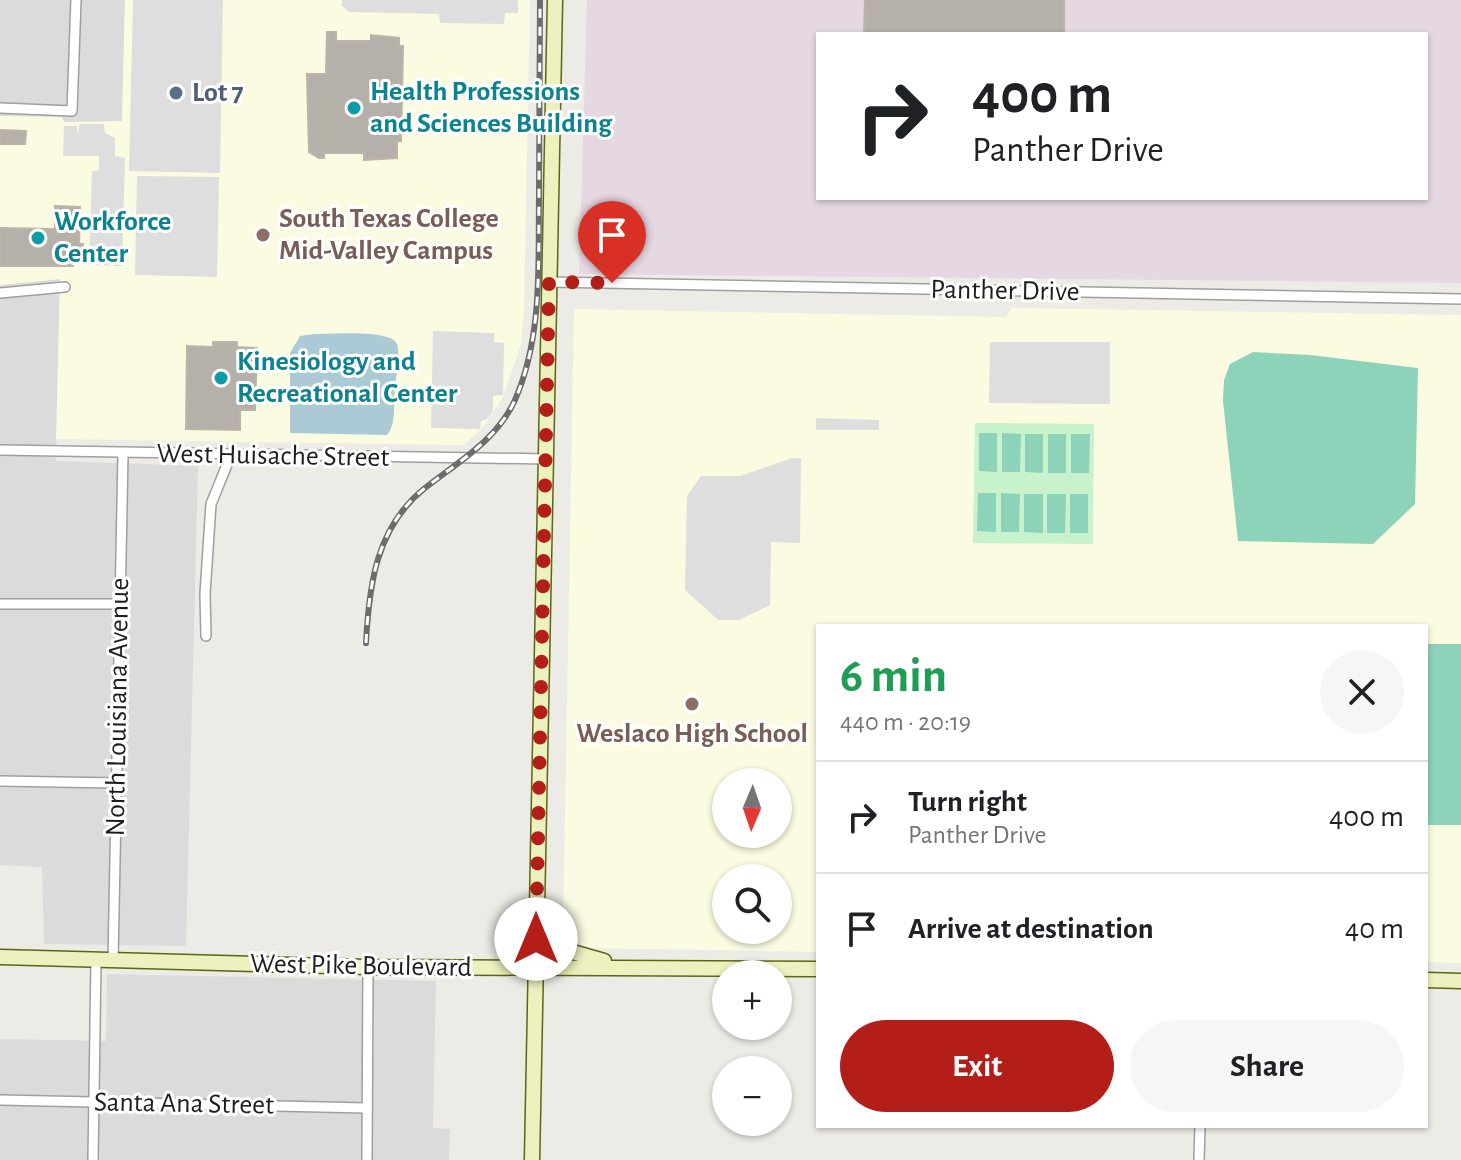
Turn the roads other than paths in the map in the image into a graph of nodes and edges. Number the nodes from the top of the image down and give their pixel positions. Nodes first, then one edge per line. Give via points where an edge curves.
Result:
1 (76, 0) edge
2 (555, 0) edge
3 (0, 108) edge
4 (549, 282) junction
5 (65, 287) dead end
6 (0, 293) edge
7 (1461, 299) edge
8 (0, 450) edge
9 (123, 454) junction
10 (231, 455) junction
11 (546, 459) junction
12 (0, 604) edge
13 (121, 604) junction
14 (206, 636) dead end
15 (0, 781) edge
16 (116, 783) junction
17 (535, 910) junction
18 (0, 957) edge
19 (96, 961) junction
20 (113, 961) junction
21 (624, 966) junction
22 (368, 967) junction
23 (536, 969) junction
24 (816, 969) edge
25 (1428, 980) edge
26 (1461, 981) edge
27 (0, 1100) edge
28 (94, 1103) junction
29 (367, 1108) junction
30 (1200, 1128) edge
31 (93, 1160) edge
32 (367, 1160) edge
33 (532, 1160) edge
34 (1199, 1160) edge

1 - 3 street via 72,111
2 - 4 street
4 - 7 street, Panther Drive
4 - 11 street
5 - 6 street
8 - 9 street, West Huisache Street
9 - 10 street, West Huisache Street
9 - 13 street, North Louisiana Avenue
10 - 11 street, West Huisache Street
10 - 14 street via 211,504
11 - 17 street
12 - 13 street
13 - 16 street, North Louisiana Avenue
15 - 16 street
16 - 20 street, North Louisiana Avenue
17 - 21 street via 562,949
17 - 23 street
18 - 19 street, West Pike Boulevard
19 - 20 street, West Pike Boulevard
19 - 28 street
20 - 22 street, West Pike Boulevard
21 - 23 street, West Pike Boulevard
21 - 24 street, West Pike Boulevard
22 - 23 street, West Pike Boulevard
22 - 29 street
23 - 33 street
25 - 26 street
27 - 28 street, Santa Ana Street
28 - 29 street, Santa Ana Street
28 - 31 street
29 - 32 street
30 - 34 street

